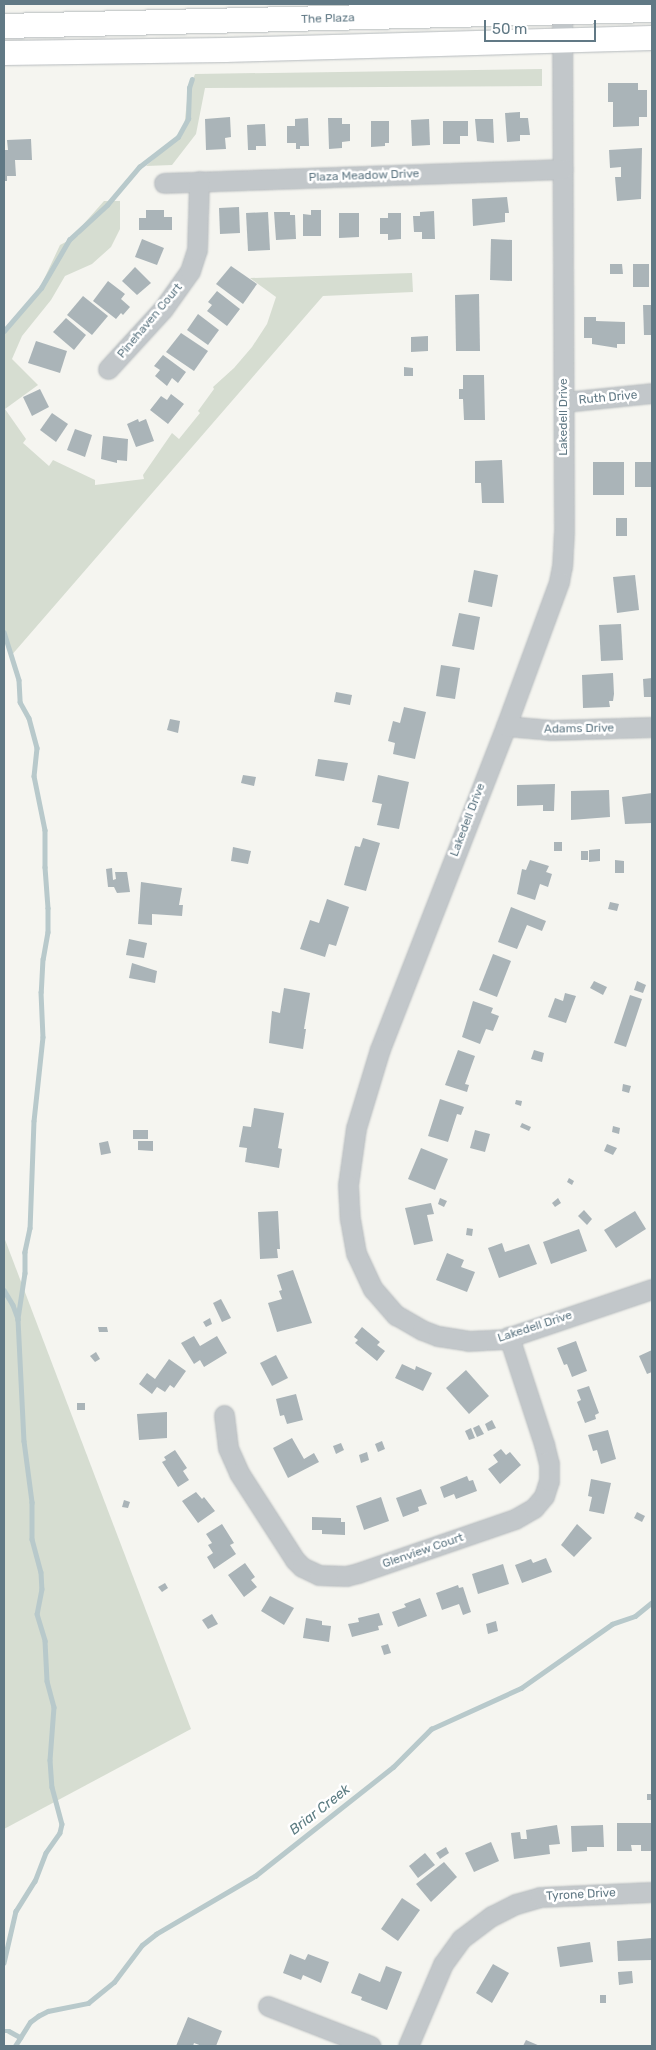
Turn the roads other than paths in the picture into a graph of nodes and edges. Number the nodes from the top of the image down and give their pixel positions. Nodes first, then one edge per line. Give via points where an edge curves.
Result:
1 (562, 7) edge
2 (652, 10) edge
3 (4, 26) edge
4 (652, 38) edge
5 (561, 39) junction
6 (4, 52) edge
7 (564, 169) junction
8 (198, 181) junction
9 (164, 183) dead end
10 (108, 369) dead end
11 (652, 393) edge
12 (564, 402) junction
13 (506, 726) junction
14 (652, 727) edge
15 (652, 1289) edge
16 (509, 1337) junction
17 (224, 1415) dead end
18 (652, 1892) edge
19 (268, 2006) dead end
20 (371, 2046) edge
21 (408, 2046) edge

1 - 2 main road, The Plaza
1 - 3 main road, The Plaza via 234,22
1 - 5 street, Lakedell Drive
4 - 5 main road
5 - 6 main road via 225,50
5 - 7 street, Lakedell Drive
7 - 8 street, Plaza Meadow Drive
7 - 12 street, Lakedell Drive
8 - 9 street, Plaza Meadow Drive
8 - 10 street, Pinehaven Court via 197,250 190,271 163,309
11 - 12 street, Ruth Drive
12 - 13 street, Lakedell Drive via 562,566
13 - 14 street, Adams Drive via 552,730
13 - 16 street, Lakedell Drive via 380,1049 356,1128 348,1185 353,1240 360,1265 373,1289 396,1314 438,1336 489,1342
15 - 16 street, Lakedell Drive
16 - 17 street, Glenview Court via 546,1451 549,1481 544,1496 534,1508 515,1519 358,1573 329,1577 319,1575 294,1560 238,1473 228,1448
18 - 21 street, Tyrone Drive via 540,1897 492,1916 461,1939 443,1964
19 - 20 street

